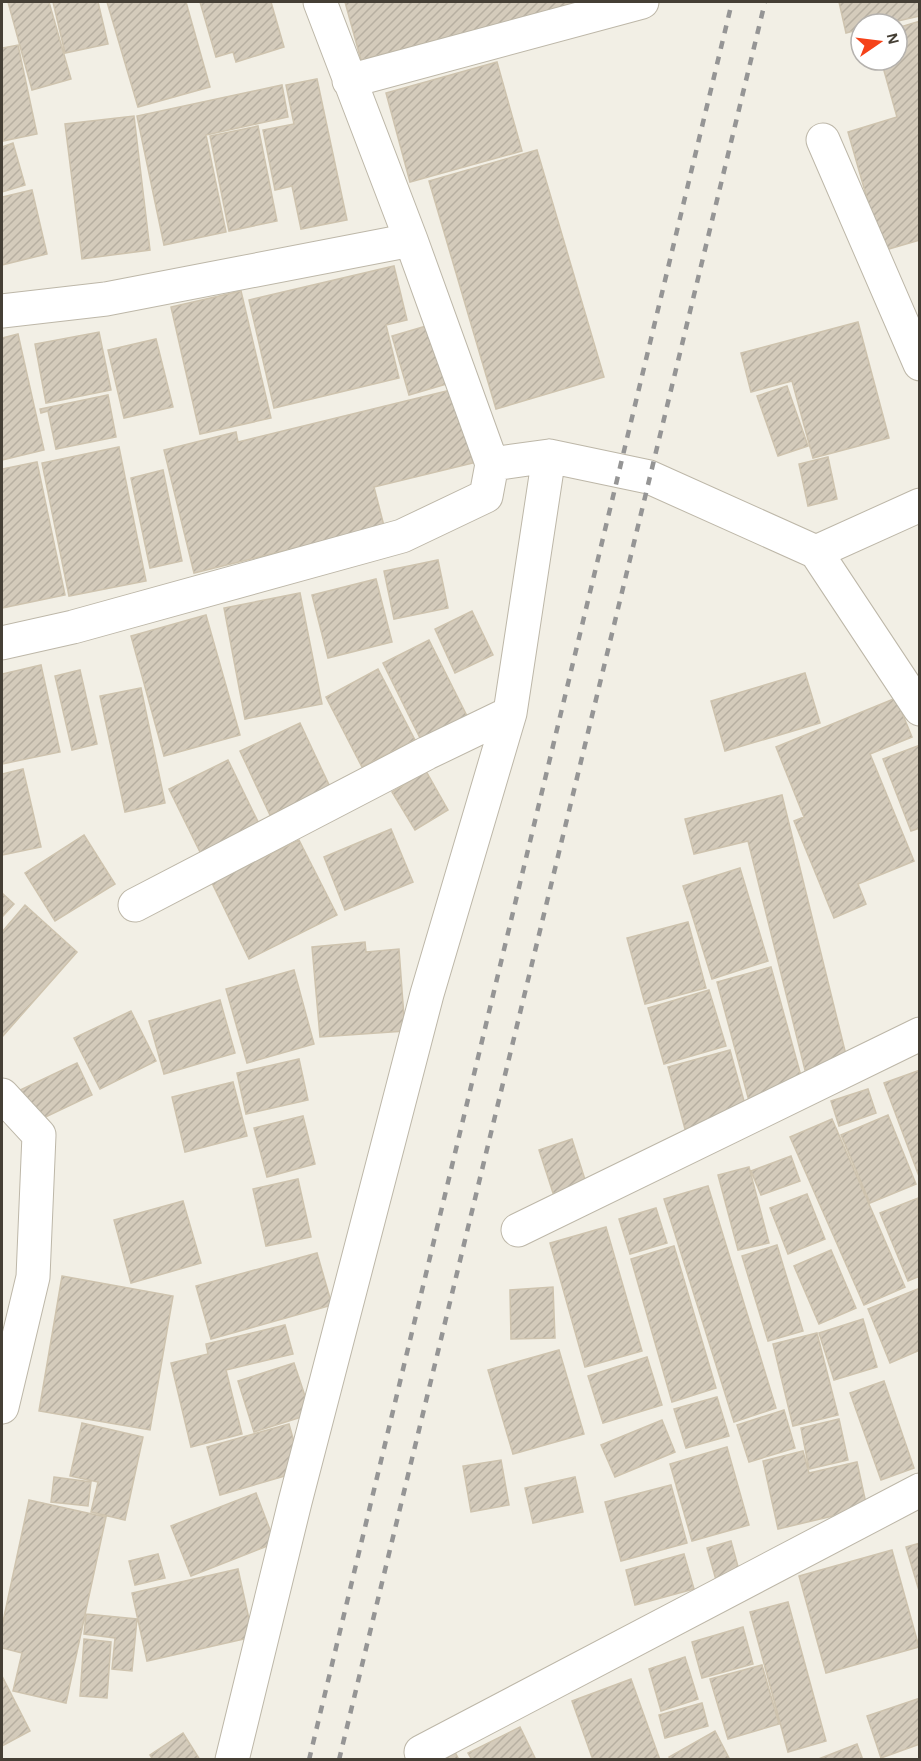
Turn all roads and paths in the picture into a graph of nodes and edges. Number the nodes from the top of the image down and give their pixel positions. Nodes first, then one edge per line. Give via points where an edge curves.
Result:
1 (320, 2) edge
2 (642, 2) edge
3 (349, 81) junction
4 (823, 140) dead end
5 (411, 240) junction
6 (2, 311) edge
7 (920, 364) edge
8 (549, 456) junction
9 (492, 464) junction
10 (920, 505) edge
11 (816, 552) junction
12 (2, 643) edge
13 (920, 709) edge
14 (510, 713) junction
15 (135, 905) dead end
16 (920, 1034) edge
17 (2, 1095) edge
18 (518, 1230) dead end
19 (2, 1407) edge
20 (920, 1490) edge
21 (422, 1752) dead end
22 (232, 1760) edge

1 - 3 street
2 - 3 street
3 - 5 street
4 - 7 street
5 - 6 street via 106,299
5 - 9 street
8 - 9 street
8 - 11 street via 648,477
8 - 14 street
9 - 12 street via 486,496 402,536
10 - 11 street
11 - 13 street
14 - 15 street
14 - 22 street via 426,994
16 - 18 street
17 - 19 street via 39,1135 33,1277
20 - 21 street

